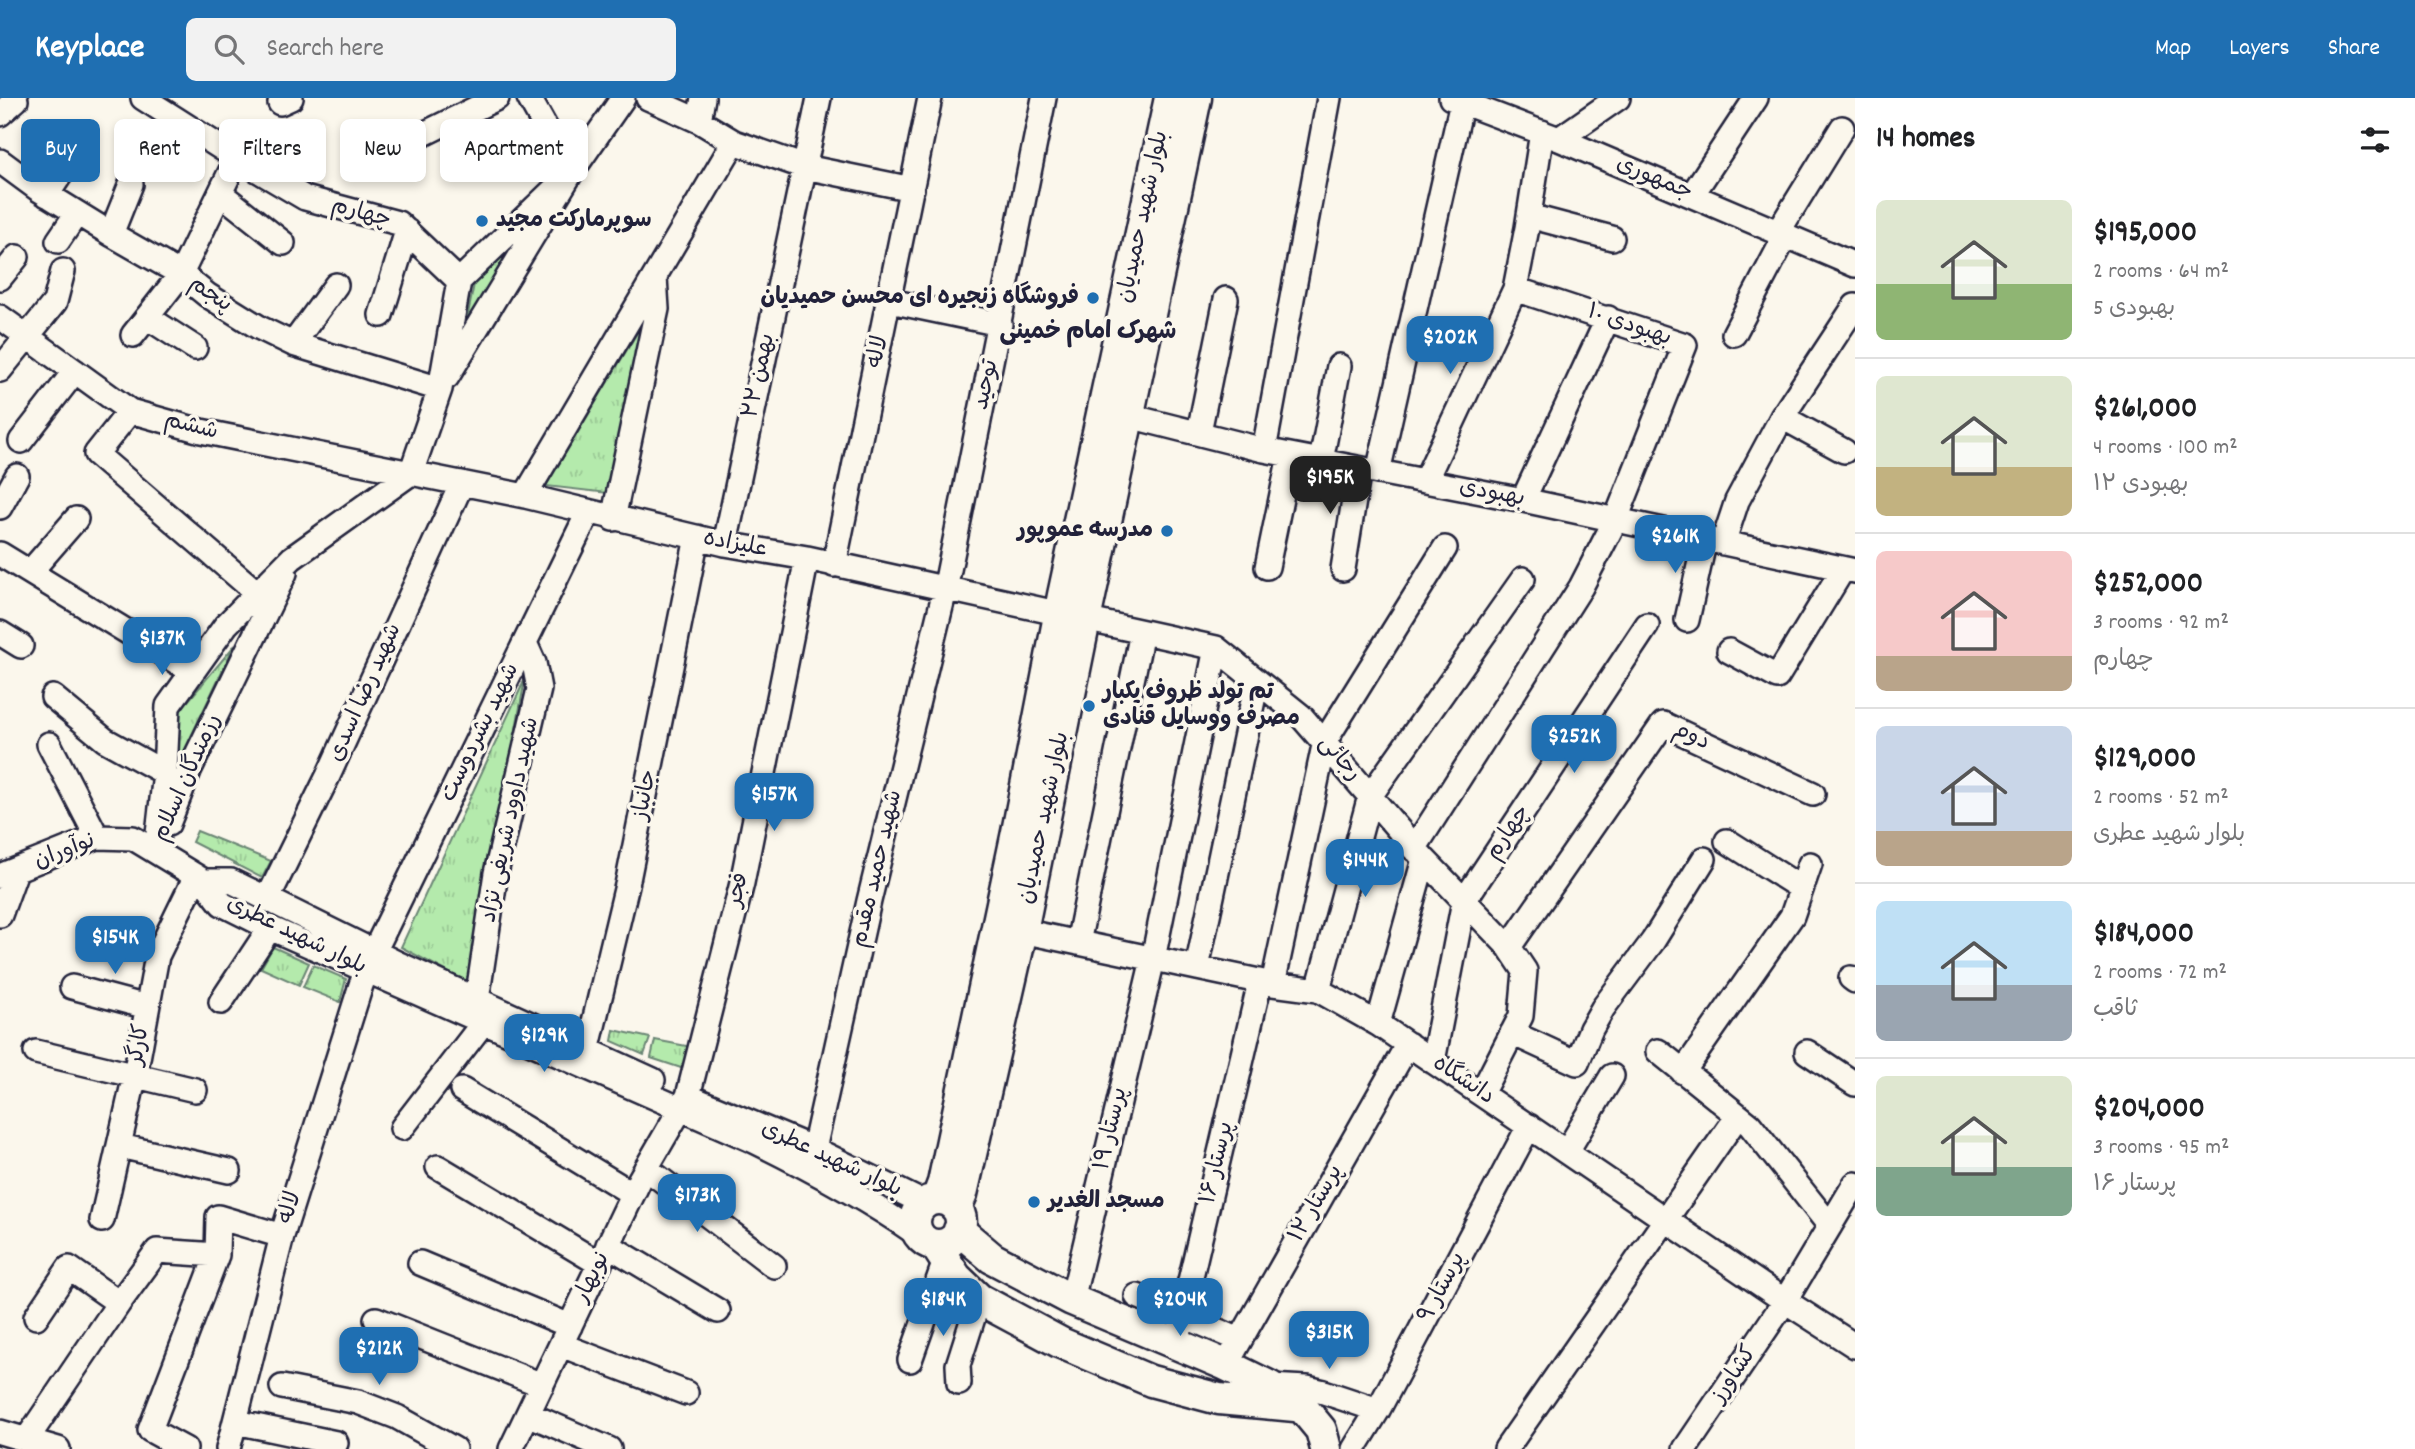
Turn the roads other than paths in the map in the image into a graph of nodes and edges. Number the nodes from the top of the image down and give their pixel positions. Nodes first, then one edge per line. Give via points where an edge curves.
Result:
1 (143, 98) edge
2 (497, 98) edge
3 (529, 98) edge
4 (623, 98) edge
5 (648, 98) edge
6 (703, 98) edge
7 (819, 98) edge
8 (930, 98) edge
9 (1044, 98) edge
10 (1170, 98) edge
11 (1196, 98) edge
12 (1329, 98) edge
13 (1618, 98) edge
14 (1756, 98) edge
15 (1471, 102) edge
16 (541, 119) edge
17 (699, 121) junction
18 (1842, 128) dead end
19 (426, 133) edge
20 (1550, 136) junction
21 (734, 142) junction
22 (219, 147) edge
23 (588, 148) edge
24 (0, 161) edge
25 (804, 167) junction
26 (56, 182) edge
27 (226, 182) edge
28 (265, 182) edge
29 (562, 182) edge
30 (566, 182) edge
31 (131, 184) dead end
32 (912, 189) junction
33 (220, 193) junction
34 (47, 195) junction
35 (1692, 195) junction
36 (1160, 208) junction
37 (76, 213) junction
38 (1529, 216) junction
39 (407, 231) junction
40 (111, 234) junction
41 (1782, 234) junction
42 (1612, 238) dead end
43 (58, 241) dead end
44 (283, 243) dead end
45 (17, 257) dead end
46 (1855, 265) edge
47 (63, 271) dead end
48 (181, 274) junction
49 (654, 277) junction
50 (0, 278) edge
51 (459, 281) junction
52 (336, 285) dead end
53 (1515, 289) junction
54 (1226, 299) dead end
55 (890, 301) junction
56 (1855, 306) edge
57 (380, 315) dead end
58 (0, 317) edge
59 (1608, 318) junction
60 (1000, 324) junction
61 (1734, 334) dead end
62 (27, 336) junction
63 (293, 344) junction
64 (195, 348) dead end
65 (1339, 366) dead end
66 (0, 370) edge
67 (75, 371) junction
68 (440, 388) junction
69 (130, 411) junction
70 (1116, 412) junction
71 (1782, 416) junction
72 (1199, 432) junction
73 (21, 441) dead end
74 (1264, 450) junction
75 (1843, 452) dead end
76 (1290, 454) junction
77 (1321, 461) junction
78 (1369, 470) junction
79 (411, 473) junction
80 (17, 476) dead end
81 (1425, 481) junction
82 (462, 483) junction
83 (525, 496) junction
84 (1524, 500) junction
85 (0, 508) edge
86 (588, 513) junction
87 (76, 519) dead end
88 (613, 519) junction
89 (1616, 519) junction
90 (697, 537) junction
91 (1714, 541) junction
92 (725, 544) junction
93 (1445, 548) dead end
94 (0, 555) edge
95 (292, 558) junction
96 (807, 558) junction
97 (834, 565) junction
98 (1268, 567) dead end
99 (1343, 569) dead end
100 (1849, 570) edge
101 (30, 572) junction
102 (1523, 579) dead end
103 (945, 590) junction
104 (257, 593) junction
105 (1072, 618) junction
106 (1687, 620) dead end
107 (1647, 625) dead end
108 (1142, 632) junction
109 (0, 633) edge
110 (525, 643) junction
111 (22, 646) dead end
112 (1216, 648) junction
113 (1729, 651) dead end
114 (192, 672) junction
115 (1257, 681) junction
116 (53, 697) dead end
117 (1325, 741) junction
118 (49, 744) dead end
119 (165, 773) junction
120 (1814, 794) dead end
121 (1370, 796) junction
122 (1029, 833) junction
123 (97, 837) junction
124 (1727, 841) dead end
125 (156, 852) junction
126 (1419, 854) junction
127 (1704, 859) dead end
128 (1810, 863) dead end
129 (8, 874) edge
130 (200, 878) junction
131 (1801, 888) junction
132 (267, 900) junction
133 (1464, 901) junction
134 (0, 915) edge
135 (270, 928) junction
136 (1022, 931) junction
137 (1078, 943) junction
138 (1509, 947) junction
139 (1153, 959) junction
140 (371, 961) junction
141 (1198, 968) junction
142 (1267, 983) junction
143 (72, 987) dead end
144 (1318, 990) junction
145 (477, 1000) junction
146 (221, 1002) dead end
147 (147, 1007) junction
148 (483, 1023) junction
149 (1378, 1024) junction
150 (1512, 1033) junction
151 (1408, 1044) junction
152 (587, 1051) junction
153 (1658, 1051) dead end
154 (36, 1052) dead end
155 (1807, 1052) dead end
156 (1433, 1061) junction
157 (1683, 1072) junction
158 (135, 1075) junction
159 (1612, 1076) dead end
160 (1855, 1084) edge
161 (195, 1090) dead end
162 (462, 1090) dead end
163 (1481, 1094) junction
164 (685, 1103) junction
165 (1529, 1126) junction
166 (1730, 1127) dead end
167 (402, 1128) dead end
168 (120, 1146) junction
169 (814, 1149) junction
170 (1567, 1151) junction
171 (438, 1167) dead end
172 (646, 1168) junction
173 (229, 1171) dead end
174 (1855, 1184) edge
175 (633, 1194) junction
176 (1666, 1218) junction
177 (102, 1220) dead end
178 (939, 1226) junction
179 (1829, 1226) junction
180 (282, 1236) junction
181 (217, 1255) junction
182 (604, 1255) junction
183 (420, 1263) dead end
184 (774, 1266) dead end
185 (1137, 1296) dead end
186 (979, 1299) junction
187 (1072, 1300) junction
188 (1785, 1301) junction
189 (119, 1303) junction
190 (718, 1311) dead end
191 (1182, 1315) junction
192 (36, 1317) dead end
193 (376, 1319) dead end
194 (565, 1336) junction
195 (1178, 1345) junction
196 (1855, 1346) edge
197 (1233, 1352) junction
198 (909, 1360) dead end
199 (959, 1383) dead end
200 (542, 1385) junction
201 (1269, 1386) junction
202 (282, 1387) dead end
203 (686, 1393) dead end
204 (1302, 1407) junction
205 (1378, 1410) junction
206 (528, 1414) junction
207 (236, 1422) junction
208 (0, 1432) edge
209 (27, 1439) junction
210 (336, 1443) dead end
211 (182, 1448) edge
212 (58, 1449) edge
213 (228, 1449) edge
214 (454, 1449) edge
215 (511, 1449) edge
216 (609, 1449) edge
217 (1326, 1449) edge
218 (1354, 1449) edge
219 (1506, 1449) edge
220 (1685, 1449) edge

1 - 22 street, چهارم
2 - 19 street
3 - 16 street
4 - 23 street
5 - 17 street
6 - 17 street
7 - 25 street, ۲۲ بهمن
8 - 32 street, لاله
9 - 60 street, توحید
10 - 36 main road, بلوار شهید حمیدیان
11 - 36 main road, بلوار شهید حمیدیان
12 - 74 street
13 - 20 street
14 - 35 street
15 - 20 street, جمهوری
15 - 78 street
17 - 21 street
18 - 41 street
20 - 35 street, جمهوری
20 - 38 street
21 - 25 street
21 - 49 street
24 - 34 street, پنجم
25 - 32 street
25 - 92 street, ۲۲ بهمن
26 - 34 street
27 - 33 street
28 - 39 street, چهارم via 282,196 398,223
29 - 51 street
30 - 68 street
31 - 40 street
32 - 55 street, لاله
33 - 44 street
33 - 48 street
34 - 37 street, پنجم
35 - 41 street, جمهوری
36 - 70 main road, بلوار شهید حمیدیان
37 - 40 street, پنجم
37 - 43 street
38 - 42 street
38 - 53 street
39 - 51 street, چهارم
39 - 57 street
40 - 48 street, پنجم
41 - 46 street, جمهوری
41 - 61 street
45 - 50 street
47 - 62 street via 55,302
48 - 63 street, پنجم via 207,295
48 - 64 street via 140,326
49 - 83 street
49 - 88 street via 654,331
51 - 68 street
52 - 63 street
53 - 59 street, بهبودی ۱۰
53 - 81 street
54 - 72 street
55 - 60 street
55 - 97 street, لاله
56 - 71 street
58 - 62 street, ششم
59 - 84 street
59 - 89 street, بهبودی ۱۰ via 1685,345
60 - 103 street, توحید
62 - 66 street
62 - 67 street, ششم
63 - 68 street, پنجم
65 - 77 street
67 - 69 street, ششم
67 - 73 street
68 - 79 street
69 - 79 street, ششم
69 - 104 street via 96,454
70 - 72 street, بهبودی
70 - 105 main road, بلوار شهید حمیدیان
71 - 75 street
71 - 91 street
72 - 74 street, بهبودی
74 - 76 street, بهبودی
76 - 77 street, بهبودی
76 - 98 street
77 - 78 street, بهبودی
78 - 81 street, بهبودی
78 - 99 street
79 - 82 street, علیزاده
79 - 95 street, رزمندگان اسلام
80 - 85 street
81 - 84 street, بهبودی
82 - 83 street, علیزاده
82 - 132 street, شهید رضا اسدی
83 - 86 street, علیزاده
84 - 89 street, بهبودی
86 - 88 street, علیزاده
86 - 110 street, شهید بشردوست
87 - 101 street
88 - 90 street, علیزاده
89 - 91 street, بهبودی
89 - 126 street via 1581,587
90 - 92 street, علیزاده
90 - 152 street, جانباز via 628,885
91 - 100 street, بهبودی
91 - 106 street
92 - 96 street, علیزاده
93 - 117 street, پرستار ۱۶
94 - 101 street
95 - 104 street, رزمندگان اسلام
95 - 125 street, رزمندگان اسلام
96 - 97 street, علیزاده
96 - 164 street, فجر via 742,883
97 - 103 street, علیزاده
100 - 113 street via 1777,677
101 - 114 street
102 - 121 street
103 - 105 street, علیزاده
103 - 169 street, شهید حمید مقدم
104 - 114 street, رزمندگان اسلام via 226,625
105 - 108 street, رجائی
105 - 122 main road, بلوار شهید حمیدیان
107 - 133 street, چهارم
108 - 112 street, رجائی
108 - 137 street
109 - 111 street
110 - 140 street, شهید بشردوست
110 - 145 street, شهید داوود شریفی نژاد via 539,689 495,873
112 - 115 street, رجائی
112 - 139 street, پرستار ۱۹
114 - 119 street, رزمندگان اسلام via 168,706
115 - 117 street, رجائی
115 - 141 street
116 - 119 street via 106,740
117 - 121 street, رجائی
117 - 142 street, پرستار ۱۶
118 - 123 street
119 - 125 street, رزمندگان اسلام
120 - 138 street, دوم via 1663,724
121 - 126 street, رجائی
121 - 144 street
122 - 136 main road, بلوار شهید حمیدیان
122 - 178 main road, بلوار شهید حمیدیان via 943,1184
123 - 125 street, نوآوران via 134,838
123 - 129 street, نوآوران
124 - 131 street
125 - 130 street, نوآوران
126 - 133 street, رجائی
126 - 149 street
127 - 150 street via 1653,942 1603,1008 1577,1063
128 - 131 street
129 - 134 street
130 - 132 street, بلوار شهید عطری via 231,881
130 - 135 street, بلوار شهید عطری via 222,904
130 - 147 street, کارگر via 157,956
131 - 157 street via 1792,916
132 - 140 street, بلوار شهید عطری
133 - 138 street, رجائی
133 - 156 street
135 - 140 street, بلوار شهید عطری
135 - 146 street
136 - 137 street, دانشگاه
136 - 178 main road, بلوار شهید حمیدیان via 962,1194
137 - 139 street, دانشگاه
138 - 150 street, رجائی via 1525,971 1521,1016
139 - 141 street, دانشگاه
139 - 187 street, پرستار ۱۹
140 - 145 street, بلوار شهید عطری
140 - 148 street, بلوار شهید عطری
140 - 180 street, لاله
141 - 142 street, دانشگاه
142 - 144 street, دانشگاه
142 - 191 street, پرستار ۱۶
143 - 147 street
144 - 149 street, دانشگاه
145 - 152 street, بلوار شهید عطری
147 - 158 street, کارگر
148 - 164 street, بلوار شهید عطری
148 - 167 street
149 - 151 street, دانشگاه
150 - 163 street
151 - 156 street, دانشگاه
151 - 197 street, پرستار ۱۲
152 - 164 street, بلوار شهید عطری
153 - 157 street
154 - 158 street
155 - 160 street
156 - 163 street, دانشگاه
157 - 179 street via 1750,1125
158 - 161 street
158 - 168 street, کارگر
159 - 170 street
162 - 175 street
163 - 165 street, دانشگاه
164 - 169 street, بلوار شهید عطری
164 - 172 street, نوبهار
164 - 178 street, بلوار شهید عطری via 873,1203
165 - 170 street, دانشگاه
165 - 205 street, پرستار ۹
166 - 176 street
168 - 173 street
168 - 177 street, کارگر
169 - 178 street, بلوار شهید عطری
170 - 176 street, دانشگاه
171 - 182 street
172 - 175 street, نوبهار
172 - 184 street
174 - 179 street, کشاورز
175 - 182 street, نوبهار
176 - 188 street, دانشگاه
176 - 219 street
178 - 186 main road via 956,1277
178 - 187 main road
178 - 198 street
179 - 188 street, کشاورز
180 - 181 street via 218,1217
180 - 207 street, لاله
181 - 189 street via 158,1251
181 - 211 street via 150,1430
182 - 190 street
182 - 194 street, نوبهار
183 - 194 street
185 - 191 street
186 - 199 street via 958,1365
186 - 204 main road via 1061,1343 1151,1381 1219,1399
187 - 195 main road
188 - 196 street, دانشگاه
188 - 220 street, کشاورز
189 - 192 street via 69,1268
189 - 209 street
191 - 195 street, پرستار ۱۶
191 - 197 street
193 - 200 street
194 - 200 street, نوبهار
194 - 203 street
195 - 197 main road
197 - 201 main road
200 - 206 street, نوبهار
201 - 204 main road
201 - 205 street via 1307,1388
202 - 214 street via 358,1402
204 - 217 main road via 1321,1430
205 - 218 street, پرستار ۹
206 - 215 street, نوبهار
206 - 216 street
207 - 210 street
207 - 213 street, لاله
208 - 209 street
209 - 212 street

